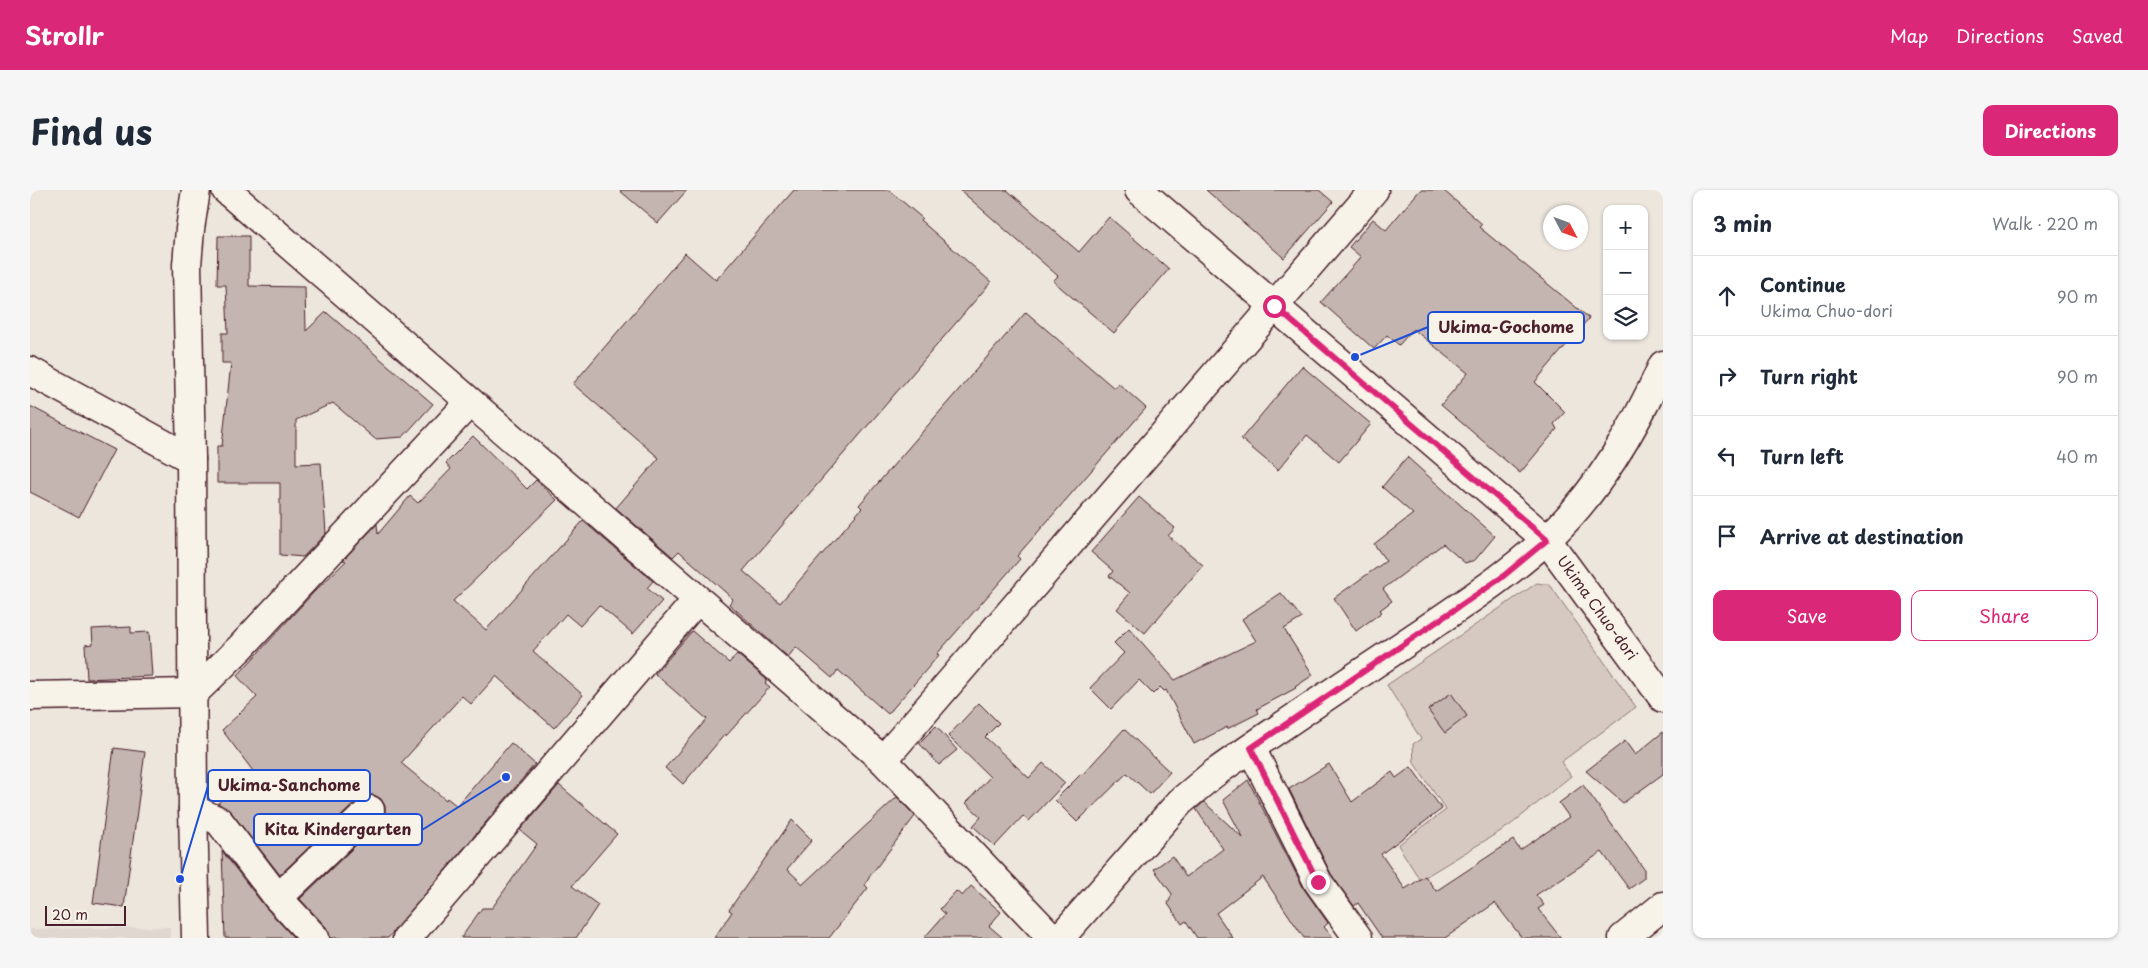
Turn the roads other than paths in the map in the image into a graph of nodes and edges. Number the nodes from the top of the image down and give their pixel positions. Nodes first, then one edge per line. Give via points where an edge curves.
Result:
1 (196, 190) edge
2 (226, 190) edge
3 (1139, 190) edge
4 (1374, 190) edge
5 (1274, 306) junction
6 (1663, 365) edge
7 (30, 371) edge
8 (470, 402) junction
9 (191, 459) junction
10 (1547, 540) junction
11 (697, 600) junction
12 (194, 693) junction
13 (30, 696) edge
14 (1663, 698) edge
15 (1251, 748) junction
16 (883, 760) junction
17 (193, 809) junction
18 (370, 810) dead end
19 (278, 898) junction
20 (1663, 906) edge
21 (196, 938) edge
22 (315, 938) edge
23 (407, 938) edge
24 (1052, 938) edge
25 (1060, 938) edge
26 (1358, 938) edge
27 (1623, 938) edge

1 - 9 street via 187,265
2 - 8 street
3 - 5 street, Ukima Chuo-dori
4 - 5 street
5 - 10 street, Ukima Chuo-dori
5 - 16 street
6 - 10 street via 1646,403 1614,458 1577,508
7 - 9 street
8 - 11 street
8 - 12 street
9 - 12 street
10 - 14 street, Ukima Chuo-dori
10 - 15 street via 1501,578
11 - 16 street
11 - 23 street
12 - 13 street
12 - 17 street
15 - 25 street via 1180,802
15 - 26 street via 1318,882
16 - 24 street
17 - 19 street via 219,821
17 - 21 street
18 - 19 street
19 - 22 street
20 - 27 street

